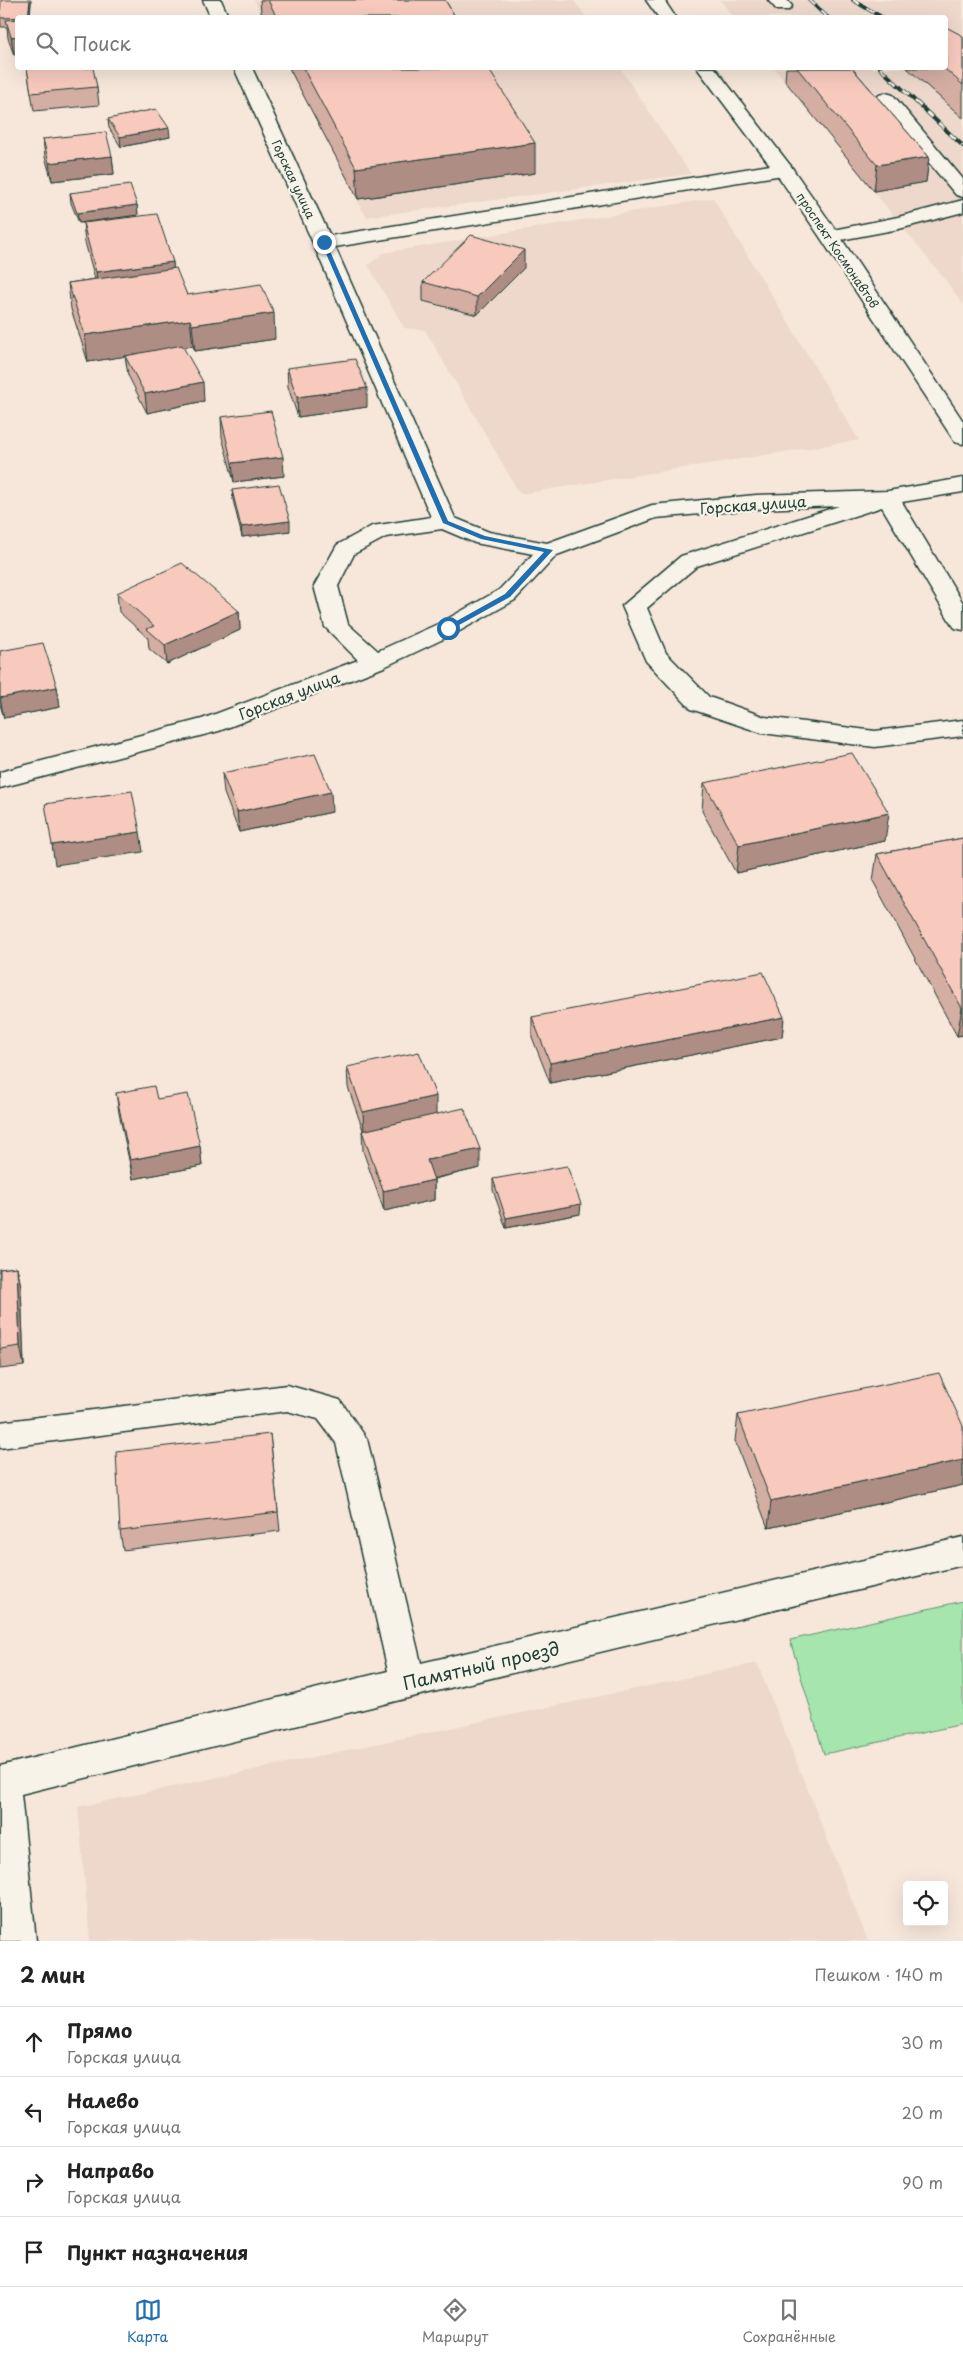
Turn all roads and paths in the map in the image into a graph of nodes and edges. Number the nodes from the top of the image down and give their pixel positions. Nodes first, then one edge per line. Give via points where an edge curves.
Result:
1 (212, 0) edge
2 (658, 0) edge
3 (219, 15) edge
4 (666, 15) edge
5 (244, 70) edge
6 (708, 70) edge
7 (886, 99) dead end
8 (783, 169) junction
9 (963, 191) edge
10 (963, 206) edge
11 (830, 236) junction
12 (324, 242) junction
13 (963, 436) edge
14 (963, 485) edge
15 (888, 498) junction
16 (445, 522) junction
17 (549, 550) junction
18 (963, 623) edge
19 (375, 662) junction
20 (963, 728) edge
21 (0, 780) edge
22 (0, 1435) edge
23 (963, 1551) edge
24 (408, 1682) junction
25 (1, 1783) edge
26 (17, 1941) edge

1 - 3 street
2 - 4 street
5 - 12 street, Горская улица
6 - 8 street, проспект Космонавтов
7 - 9 street
8 - 11 street, проспект Космонавтов
8 - 12 street
10 - 11 street via 899,223
11 - 13 street, проспект Космонавтов
12 - 16 street, Горская улица
14 - 15 street, Горская улица
15 - 17 street, Горская улица via 756,502 652,512
15 - 18 street
15 - 20 street via 689,561 634,606 655,656 700,703 709,707 762,726 875,739
16 - 17 street via 483,538
16 - 19 street via 380,531 346,550 326,586 337,626
17 - 19 street, Горская улица via 507,595 448,628
19 - 21 street, Горская улица via 210,725
22 - 24 street via 287,1398 329,1408 351,1439
23 - 24 street, Памятный проезд
24 - 25 street, Памятный проезд
25 - 26 street

